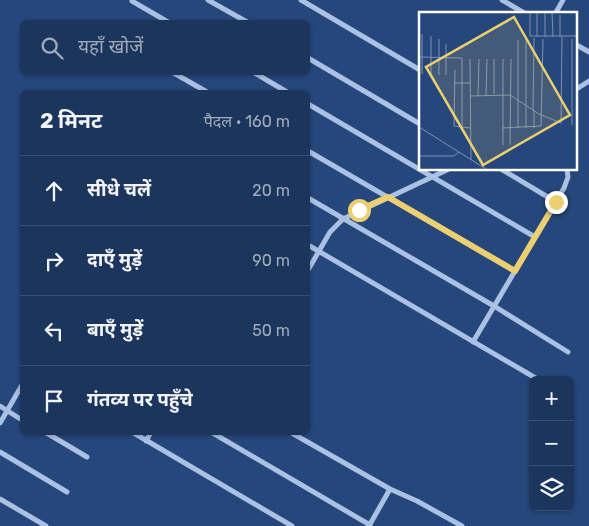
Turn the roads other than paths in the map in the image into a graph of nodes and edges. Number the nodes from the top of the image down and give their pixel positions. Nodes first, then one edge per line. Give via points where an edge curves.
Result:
1 (208, 0) edge
2 (301, 0) edge
3 (502, 0) edge
4 (563, 0) edge
5 (132, 1) dead end
6 (523, 12) edge
7 (556, 12) edge
8 (165, 20) edge
9 (243, 20) edge
10 (576, 45) edge
11 (589, 52) edge
12 (310, 59) edge
13 (419, 69) edge
14 (177, 75) edge
15 (258, 75) edge
16 (589, 81) edge
17 (576, 89) edge
18 (204, 90) edge
19 (284, 90) edge
20 (310, 105) edge
21 (419, 123) edge
22 (310, 151) edge
23 (419, 169) edge
24 (420, 170) edge
25 (447, 170) edge
26 (503, 170) edge
27 (567, 170) edge
28 (432, 177) junction
29 (388, 197) junction
30 (310, 199) edge
31 (556, 202) junction
32 (343, 219) junction
33 (535, 237) junction
34 (310, 246) edge
35 (318, 251) junction
36 (310, 266) edge
37 (515, 271) junction
38 (494, 306) junction
39 (473, 342) junction
40 (568, 352) dead end
41 (533, 376) edge
42 (20, 388) edge
43 (0, 406) edge
44 (7, 411) junction
45 (20, 419) edge
46 (0, 423) edge
47 (50, 435) edge
48 (137, 435) edge
49 (149, 435) edge
50 (215, 435) edge
51 (295, 435) edge
52 (146, 441) junction
53 (0, 452) edge
54 (86, 456) dead end
55 (390, 489) junction
56 (67, 492) dead end
57 (0, 499) edge
58 (369, 525) edge
59 (46, 526) edge
60 (292, 526) edge
61 (462, 526) edge

1 - 9 street
2 - 13 street
3 - 6 street
4 - 7 street
5 - 8 street
10 - 11 street
12 - 21 street
14 - 18 street
15 - 19 street
16 - 17 street
20 - 23 street
22 - 29 street
24 - 28 street
25 - 28 street
26 - 31 street
27 - 31 street via 568,177
28 - 29 street
28 - 33 street
29 - 32 street
29 - 37 street
30 - 32 street
31 - 33 street
32 - 35 street
32 - 38 street
33 - 37 street
34 - 35 street
35 - 36 street
35 - 39 street
37 - 38 street
38 - 39 street
38 - 40 street
39 - 41 street
42 - 44 street
43 - 44 street
44 - 45 street
44 - 46 street
47 - 54 street
48 - 52 street
49 - 52 street
50 - 58 street
51 - 55 street
52 - 60 street
53 - 56 street
55 - 58 street
55 - 61 street
57 - 59 street

